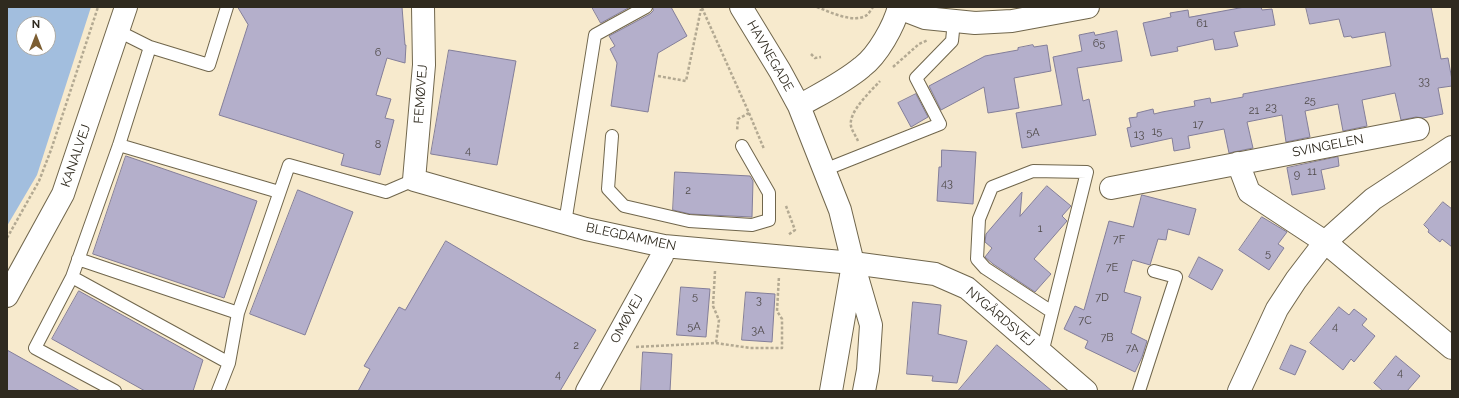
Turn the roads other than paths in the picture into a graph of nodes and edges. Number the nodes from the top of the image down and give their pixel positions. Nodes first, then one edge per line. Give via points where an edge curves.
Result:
1 (126, 7) edge
2 (227, 7) edge
3 (423, 7) edge
4 (740, 7) edge
5 (899, 7) edge
6 (1088, 7) edge
7 (640, 8) edge
8 (953, 29) junction
9 (118, 32) junction
10 (155, 49) junction
11 (798, 106) junction
12 (1418, 129) dead end
13 (612, 136) dead end
14 (119, 145) junction
15 (742, 146) dead end
16 (1452, 147) edge
17 (1238, 163) junction
18 (824, 170) junction
19 (414, 180) junction
20 (1111, 188) dead end
21 (279, 192) junction
22 (565, 223) junction
23 (1325, 242) junction
24 (664, 246) junction
25 (78, 259) junction
26 (853, 262) junction
27 (1154, 270) dead end
28 (72, 277) junction
29 (7, 296) edge
30 (1052, 312) junction
31 (238, 313) junction
32 (1452, 348) edge
33 (1042, 353) junction
34 (229, 363) junction
35 (115, 391) edge
36 (218, 391) edge
37 (587, 391) edge
38 (831, 391) edge
39 (864, 391) edge
40 (1086, 391) edge
41 (1139, 391) edge
42 (1239, 391) edge

1 - 9 street, KANALVEJ
2 - 10 lane via 209,65
3 - 19 street, FEMØVEJ via 424,65
4 - 11 street, HAVNEGADE via 780,71
5 - 8 street
5 - 11 street via 884,42 864,67
6 - 8 street via 1012,22 975,23
7 - 22 lane via 595,35
8 - 18 lane via 952,41 916,78 940,124
9 - 10 lane
9 - 29 street, KANALVEJ via 64,194
10 - 14 lane
11 - 18 street, HAVNEGADE
12 - 17 street, SVINGELEN
13 - 15 lane via 608,189 624,206 688,221 752,225 769,220 769,193
14 - 21 lane
14 - 25 lane
16 - 23 street via 1374,199
17 - 20 street, SVINGELEN
17 - 23 street via 1249,192
18 - 26 street, HAVNEGADE via 840,210
19 - 21 lane via 386,192 289,165
19 - 22 street, BLEGDAMMEN
21 - 31 lane
22 - 24 street, BLEGDAMMEN
23 - 32 street
23 - 42 street via 1277,309
24 - 26 street, BLEGDAMMEN
24 - 37 street, OMØVEJ via 662,256
25 - 28 lane
25 - 31 lane
26 - 33 street, NYGÅRDSVEJ via 935,274 967,288
26 - 38 street
26 - 39 street, HAVNEGADE via 871,325
27 - 41 lane via 1176,277
28 - 34 lane
28 - 35 lane via 35,348
30 - 30 lane via 1054,305 1087,172 1033,171 992,186 979,219 977,260 985,268
30 - 33 lane
31 - 34 lane
33 - 40 street, NYGÅRDSVEJ
34 - 36 lane

